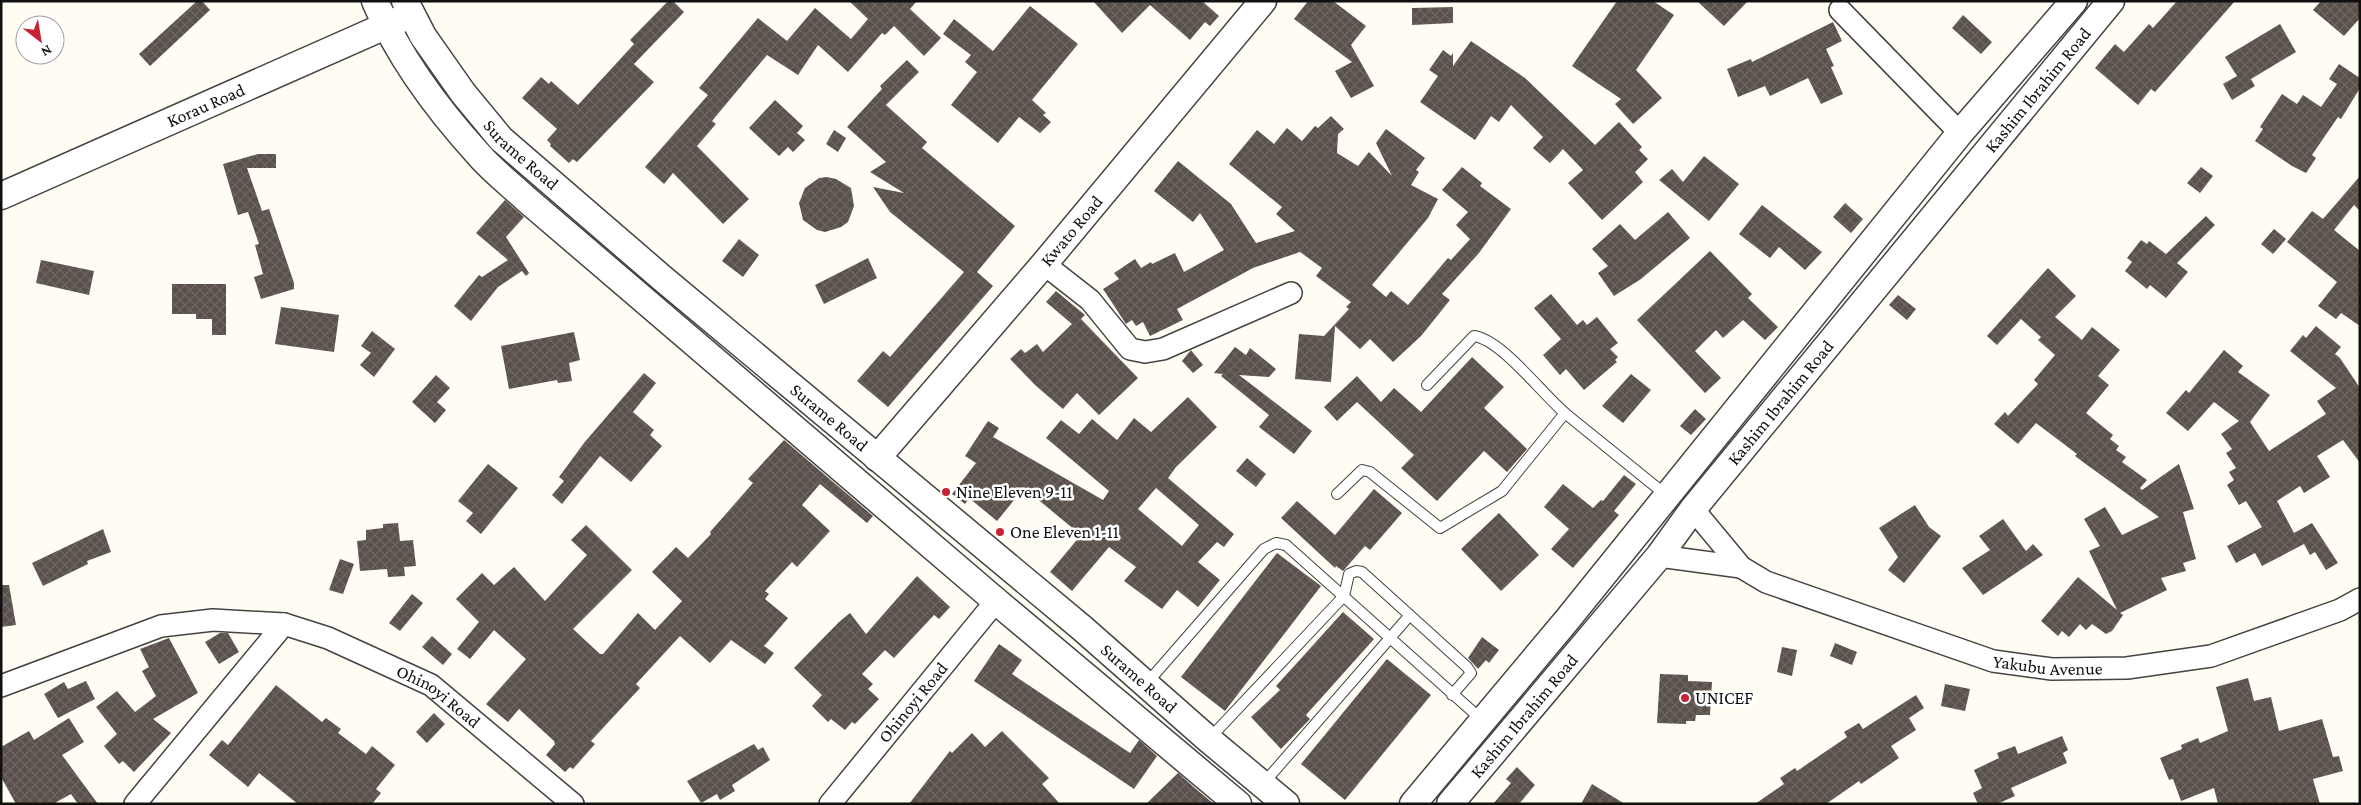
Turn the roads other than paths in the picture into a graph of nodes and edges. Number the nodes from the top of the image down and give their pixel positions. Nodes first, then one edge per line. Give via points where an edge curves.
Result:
1 (375, 1) edge
2 (1263, 1) edge
3 (2074, 1) edge
4 (2111, 1) edge
5 (408, 8) edge
6 (1840, 10) dead end
7 (386, 26) junction
8 (1960, 133) junction
9 (1, 196) edge
10 (1880, 232) junction
11 (1905, 251) junction
12 (1044, 264) junction
13 (1291, 294) dead end
14 (1427, 385) dead end
15 (1565, 413) junction
16 (877, 458) junction
17 (1337, 494) dead end
18 (1666, 495) junction
19 (1693, 509) junction
20 (1659, 556) junction
21 (1741, 567) junction
22 (1344, 596) junction
23 (2360, 599) edge
24 (996, 602) junction
25 (1410, 615) junction
26 (284, 624) junction
27 (1388, 638) junction
28 (1147, 683) junction
29 (1, 686) edge
30 (1452, 695) junction
31 (1482, 720) junction
32 (1208, 740) junction
33 (1262, 785) junction
34 (135, 804) edge
35 (573, 804) edge
36 (830, 804) edge
37 (1238, 804) edge
38 (1286, 804) edge
39 (1413, 804) edge
40 (1450, 804) edge

1 - 7 street, Surame Road
2 - 12 street, Kwato Road
3 - 8 street, Kashim Ibrahim Road
4 - 11 street, Kashim Ibrahim Road
5 - 7 street, Korau Road
5 - 16 street, Surame Road via 463,93 501,138
6 - 8 street
7 - 9 street, Korau Road
7 - 24 street, Surame Road via 441,110 480,157
8 - 10 street, Kashim Ibrahim Road
10 - 11 street
10 - 18 street, Kashim Ibrahim Road
11 - 19 street, Kashim Ibrahim Road
12 - 13 street via 1090,300 1130,349 1145,352 1163,349
12 - 16 street, Kwato Road
14 - 15 lane via 1474,336 1484,338
15 - 17 lane via 1502,491 1440,528 1370,472 1362,470
15 - 18 lane
16 - 28 street, Surame Road
18 - 31 street, Kashim Ibrahim Road
19 - 20 street, Kashim Ibrahim Road
19 - 21 street, Yakubu Avenue
20 - 21 street, Yakubu Avenue
20 - 40 street, Kashim Ibrahim Road
21 - 23 street, Yakubu Avenue via 1766,582 1993,661 2052,669 2127,668 2210,656 2332,614
22 - 25 lane via 1349,574 1362,572
22 - 27 lane
22 - 28 lane via 1286,545 1276,543 1264,549
22 - 32 lane
24 - 36 street, Ohinoyi Road
24 - 37 street, Surame Road
25 - 27 lane
25 - 30 lane via 1471,672
26 - 29 street, Ohinoyi Road via 212,620 161,626
26 - 34 street
26 - 35 street, Ohinoyi Road via 328,638 431,685
27 - 30 lane
27 - 33 lane
28 - 32 street, Surame Road
30 - 31 lane
31 - 39 street, Kashim Ibrahim Road
32 - 33 street, Surame Road
33 - 38 street, Surame Road

